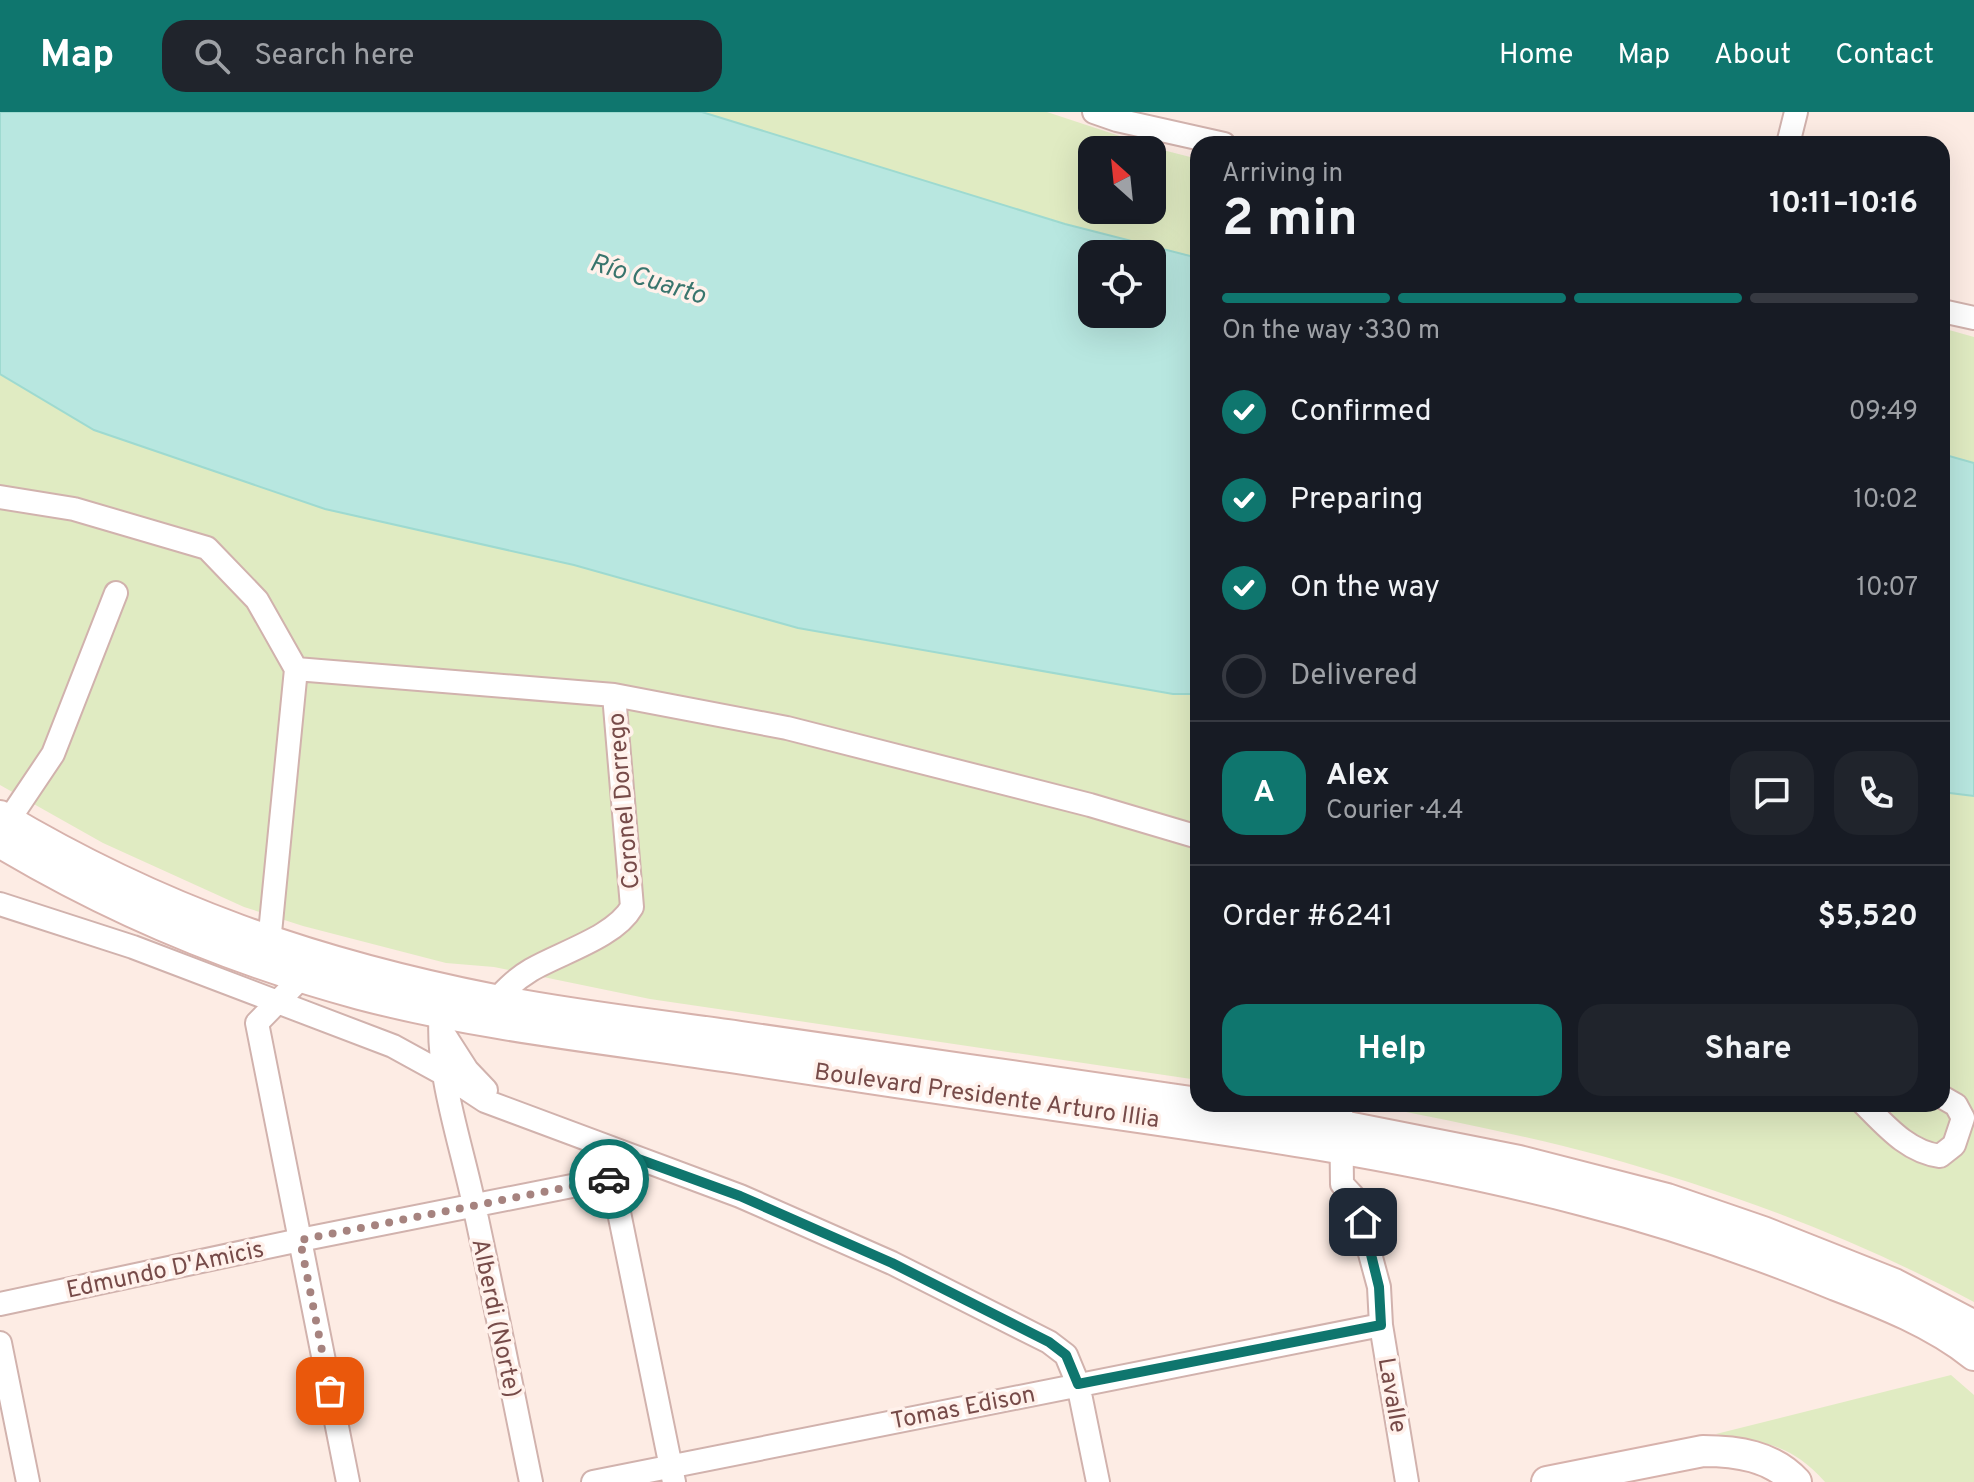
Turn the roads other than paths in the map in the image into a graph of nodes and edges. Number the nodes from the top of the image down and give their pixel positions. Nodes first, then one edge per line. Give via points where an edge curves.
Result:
1 (1094, 112) edge
2 (1796, 112) edge
3 (1190, 136) edge
4 (1790, 136) edge
5 (1950, 313) edge
6 (1974, 318) edge
7 (0, 497) edge
8 (116, 593) dead end
9 (296, 669) junction
10 (614, 695) junction
11 (3, 826) edge
12 (1190, 835) edge
13 (0, 904) edge
14 (269, 943) junction
15 (306, 966) junction
16 (277, 1003) junction
17 (488, 1009) junction
18 (440, 1019) junction
19 (444, 1074) junction
20 (1190, 1102) edge
21 (1950, 1102) edge
22 (1190, 1105) edge
23 (503, 1108) junction
24 (1239, 1112) edge
25 (1257, 1112) edge
26 (1872, 1112) edge
27 (1341, 1126) edge
28 (630, 1156) junction
29 (612, 1178) junction
30 (474, 1205) junction
31 (300, 1240) junction
32 (0, 1304) edge
33 (1381, 1325) junction
34 (1974, 1326) edge
35 (0, 1343) edge
36 (1974, 1355) edge
37 (1078, 1384) junction
38 (672, 1474) edge
39 (28, 1482) edge
40 (348, 1482) edge
41 (531, 1482) edge
42 (593, 1482) edge
43 (1098, 1482) edge
44 (1407, 1482) edge
45 (1547, 1482) edge
46 (1649, 1482) edge
47 (1766, 1482) edge
48 (1796, 1482) edge

1 - 3 street
2 - 4 street
5 - 6 street
7 - 9 street via 74,509 207,548 257,600
8 - 11 street via 53,754
9 - 10 street
9 - 14 street
10 - 12 street via 787,728
10 - 17 street, Coronel Dorrego via 632,907 613,928 509,985
11 - 14 main road, Boulevard Presidente Arturo Illia via 192,914
11 - 15 main road, Boulevard Presidente Arturo Illia via 102,898 183,935
13 - 16 street via 133,947
14 - 15 main road, Boulevard Presidente Arturo Illia
15 - 16 street
15 - 17 main road, Boulevard Presidente Arturo Illia
15 - 18 main road, Boulevard Presidente Arturo Illia via 363,994
16 - 19 street via 393,1046
16 - 31 street via 257,1023
17 - 18 main road, Boulevard Presidente Arturo Illia
17 - 20 main road, Boulevard Presidente Arturo Illia
17 - 22 main road, Boulevard Presidente Arturo Illia
18 - 19 street, Alberdi (Norte)
18 - 23 street via 467,1070
19 - 23 street
19 - 30 street, Alberdi (Norte)
21 - 26 street via 1963,1118 1954,1145 1940,1156 1923,1154
23 - 28 street
24 - 27 main road, Boulevard Presidente Arturo Illia
25 - 27 main road, Boulevard Presidente Arturo Illia
27 - 33 street, Lavalle via 1342,1184 1355,1198 1363,1222 1379,1287
27 - 34 main road, Boulevard Presidente Arturo Illia via 1519,1161 1667,1199 1894,1284
27 - 36 main road, Boulevard Presidente Arturo Illia via 1755,1253 1884,1304
28 - 29 street
28 - 37 street via 740,1196 892,1263 1049,1342 1066,1355
29 - 30 street, Edmundo D'Amicis
29 - 38 street
30 - 31 street, Edmundo D'Amicis
30 - 41 street, Alberdi (Norte)
31 - 32 street, Edmundo D'Amicis
31 - 40 street
33 - 37 street, Tomas Edison
33 - 44 street, Lavalle
35 - 39 street
37 - 38 street, Tomas Edison
37 - 43 street
38 - 42 street, Tomas Edison
45 - 48 main road via 1703,1451 1727,1451 1772,1464
46 - 47 main road via 1704,1470 1743,1473

